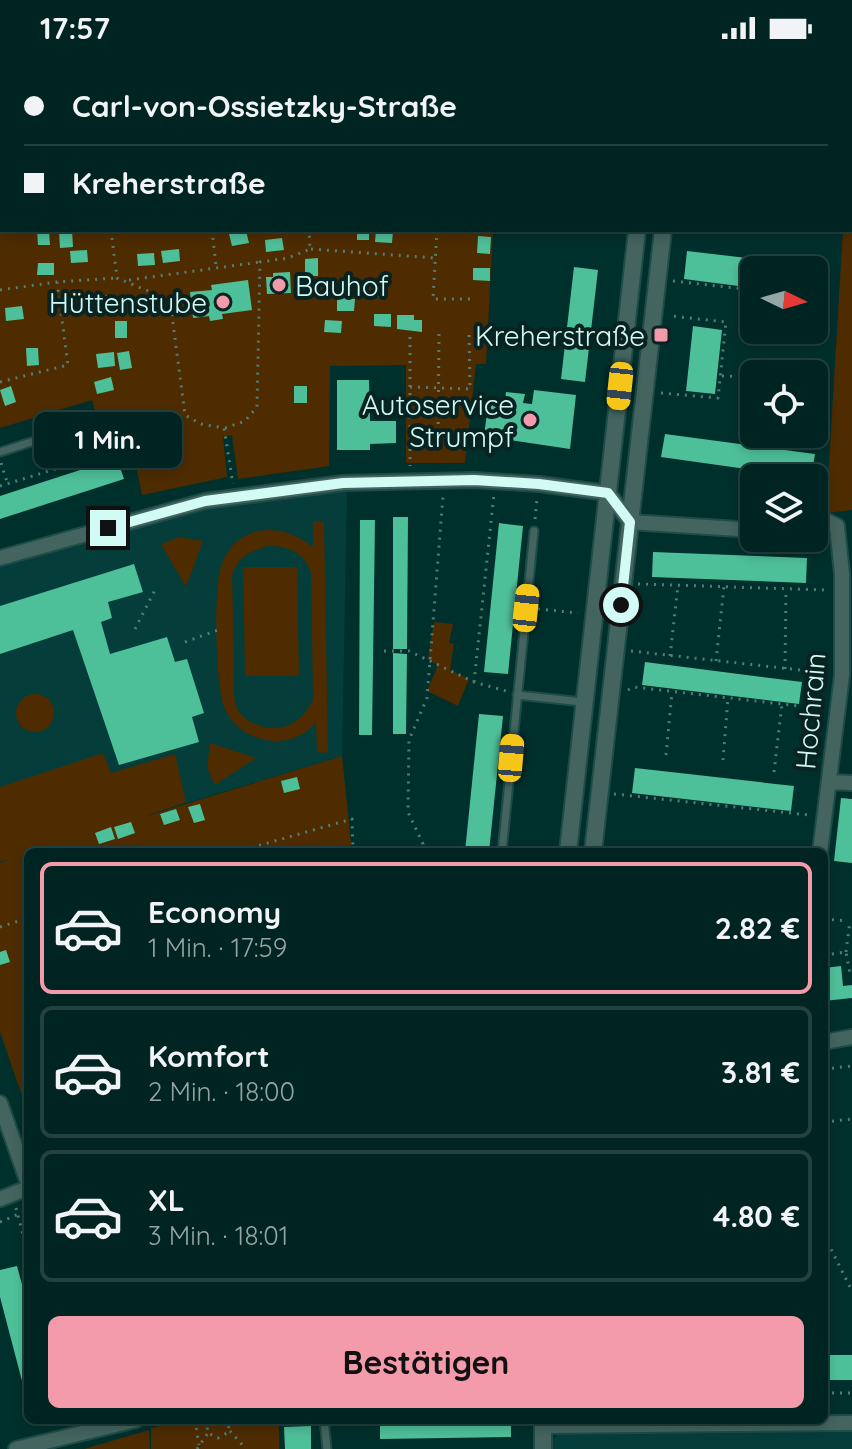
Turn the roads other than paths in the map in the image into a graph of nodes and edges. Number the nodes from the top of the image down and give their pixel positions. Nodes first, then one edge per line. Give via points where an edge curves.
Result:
1 (637, 232) edge
2 (663, 232) edge
3 (91, 423) dead end
4 (0, 452) edge
5 (608, 493) junction
6 (630, 522) junction
7 (828, 522) edge
8 (740, 529) edge
9 (534, 531) road end
10 (0, 558) edge
11 (517, 695) junction
12 (585, 702) junction
13 (829, 782) junction
14 (852, 783) edge
15 (502, 848) edge
16 (568, 848) edge
17 (593, 848) edge
18 (820, 848) edge
19 (852, 1037) edge
20 (828, 1041) edge
21 (0, 1103) edge
22 (24, 1174) edge
23 (24, 1188) edge
24 (6, 1197) edge
25 (828, 1423) edge
26 (852, 1423) edge
27 (119, 1424) edge
28 (324, 1424) edge
29 (543, 1424) edge
30 (16, 1449) edge
31 (327, 1449) edge
32 (543, 1449) edge

1 - 5 street
2 - 6 street
3 - 4 lane
5 - 6 street
5 - 10 street via 496,481 343,483 205,501
5 - 12 street
6 - 8 street
6 - 17 street
7 - 13 street, Hochrain via 837,526 842,574 842,675
9 - 11 lane
11 - 12 lane
11 - 15 lane
12 - 16 street
13 - 14 street
13 - 18 street, Hochrain
19 - 20 street
21 - 22 street
23 - 24 street
25 - 26 street
27 - 30 street
28 - 31 lane
29 - 32 street

